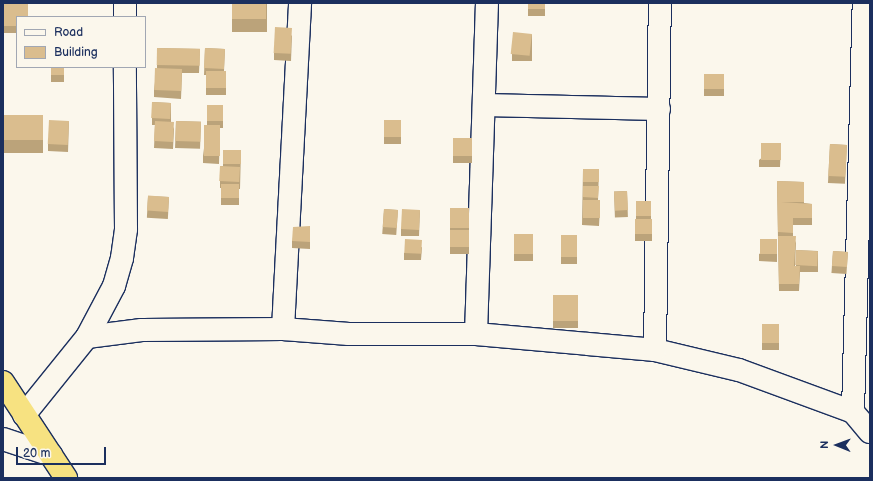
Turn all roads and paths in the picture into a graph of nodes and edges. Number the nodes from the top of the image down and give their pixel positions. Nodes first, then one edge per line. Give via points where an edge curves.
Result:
1 (125, 3) edge
2 (300, 3) edge
3 (487, 3) edge
4 (660, 3) edge
5 (864, 3) edge
6 (125, 16) edge
7 (125, 68) edge
8 (484, 105) junction
9 (658, 109) junction
10 (283, 329) junction
11 (476, 334) junction
12 (87, 337) junction
13 (655, 350) junction
14 (3, 382) edge
15 (852, 412) junction
16 (24, 415) junction
17 (870, 432) edge
18 (3, 439) edge
19 (51, 455) junction
20 (66, 478) edge

1 - 6 street
2 - 10 street
3 - 8 street
4 - 9 street
5 - 15 street
7 - 12 street via 126,229 122,258 114,286
8 - 9 street
8 - 11 street
9 - 13 street
10 - 11 street via 349,334
10 - 12 street via 142,330
11 - 13 street
12 - 16 street
13 - 15 street via 739,370
14 - 16 highway
15 - 17 street
16 - 19 highway
18 - 19 street
19 - 20 highway

